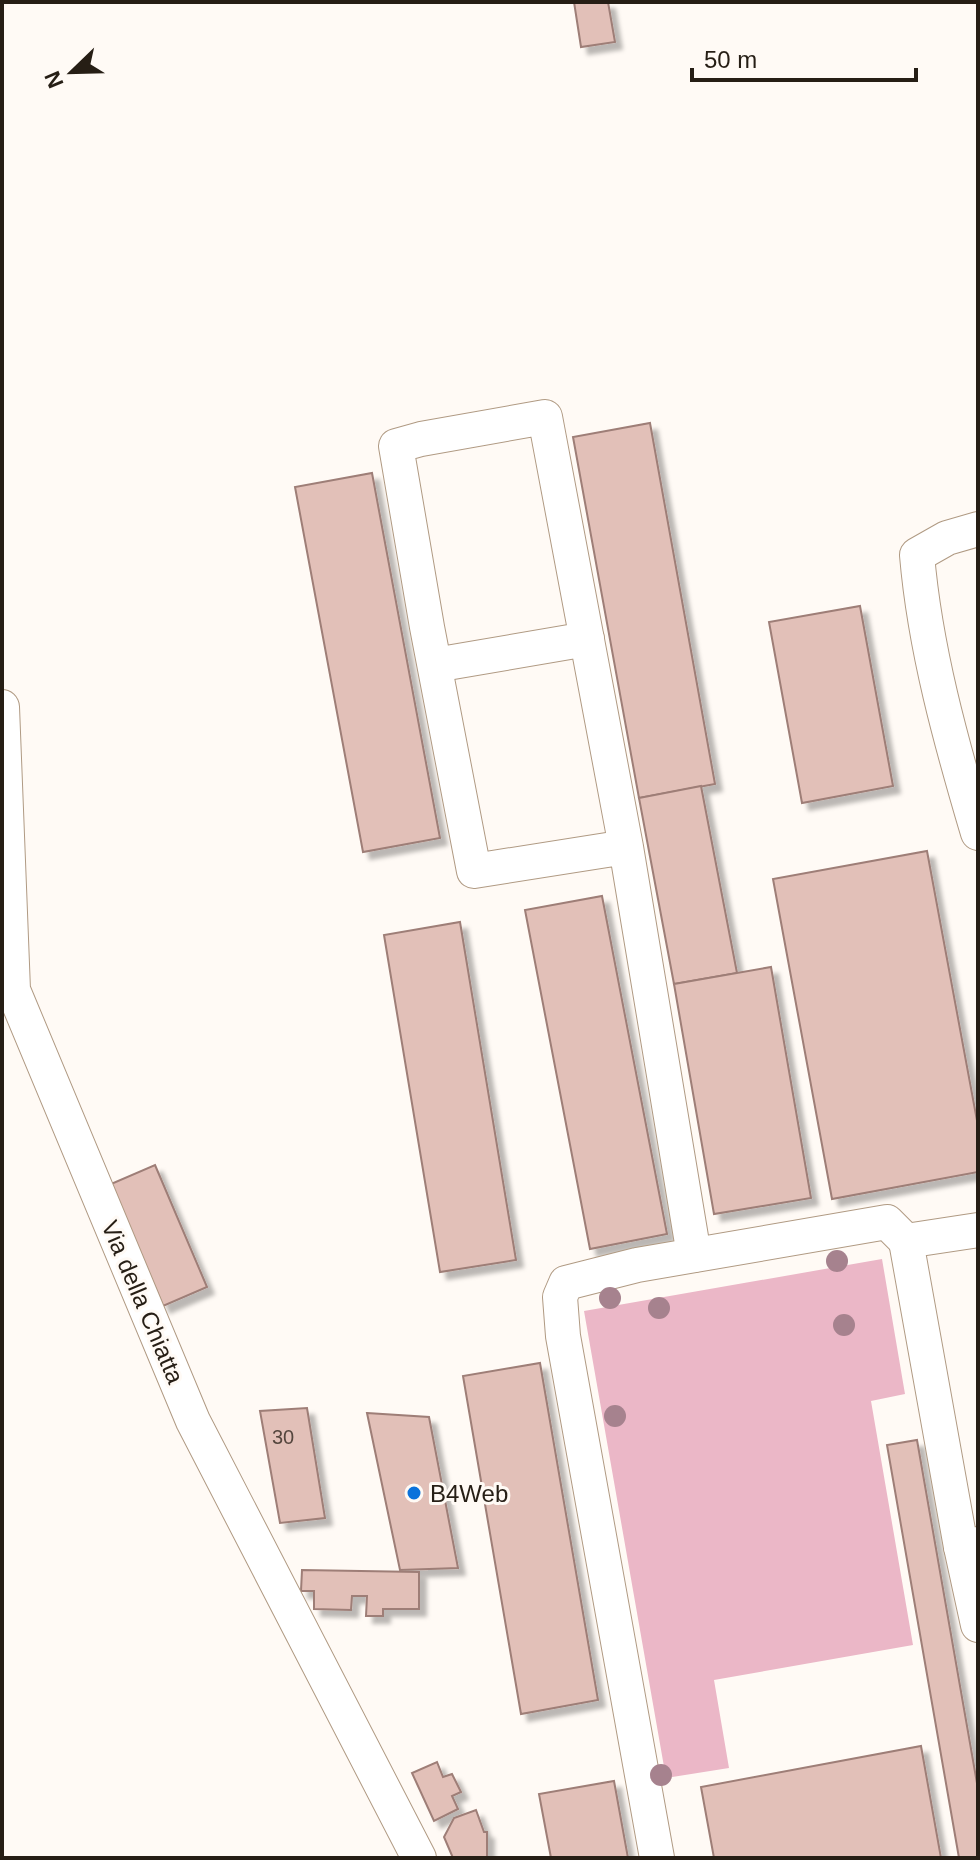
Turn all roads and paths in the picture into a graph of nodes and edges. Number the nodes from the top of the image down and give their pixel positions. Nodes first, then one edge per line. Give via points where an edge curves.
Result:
1 (978, 529) edge
2 (587, 639) junction
3 (435, 665) junction
4 (2, 707) edge
5 (978, 833) edge
6 (626, 847) junction
7 (978, 1230) edge
8 (906, 1241) junction
9 (694, 1255) junction
10 (969, 1546) edge
11 (978, 1625) edge
12 (419, 1858) edge
13 (657, 1858) edge

1 - 5 street via 917,555 935,673
2 - 3 street
2 - 3 street via 545,417 396,446
2 - 6 street
3 - 6 street via 474,871
4 - 12 street, Via della Chiatta via 13,990 193,1421
6 - 9 street
7 - 8 street
8 - 9 street via 887,1222
8 - 10 street
9 - 13 street via 566,1283 560,1297
10 - 11 street

